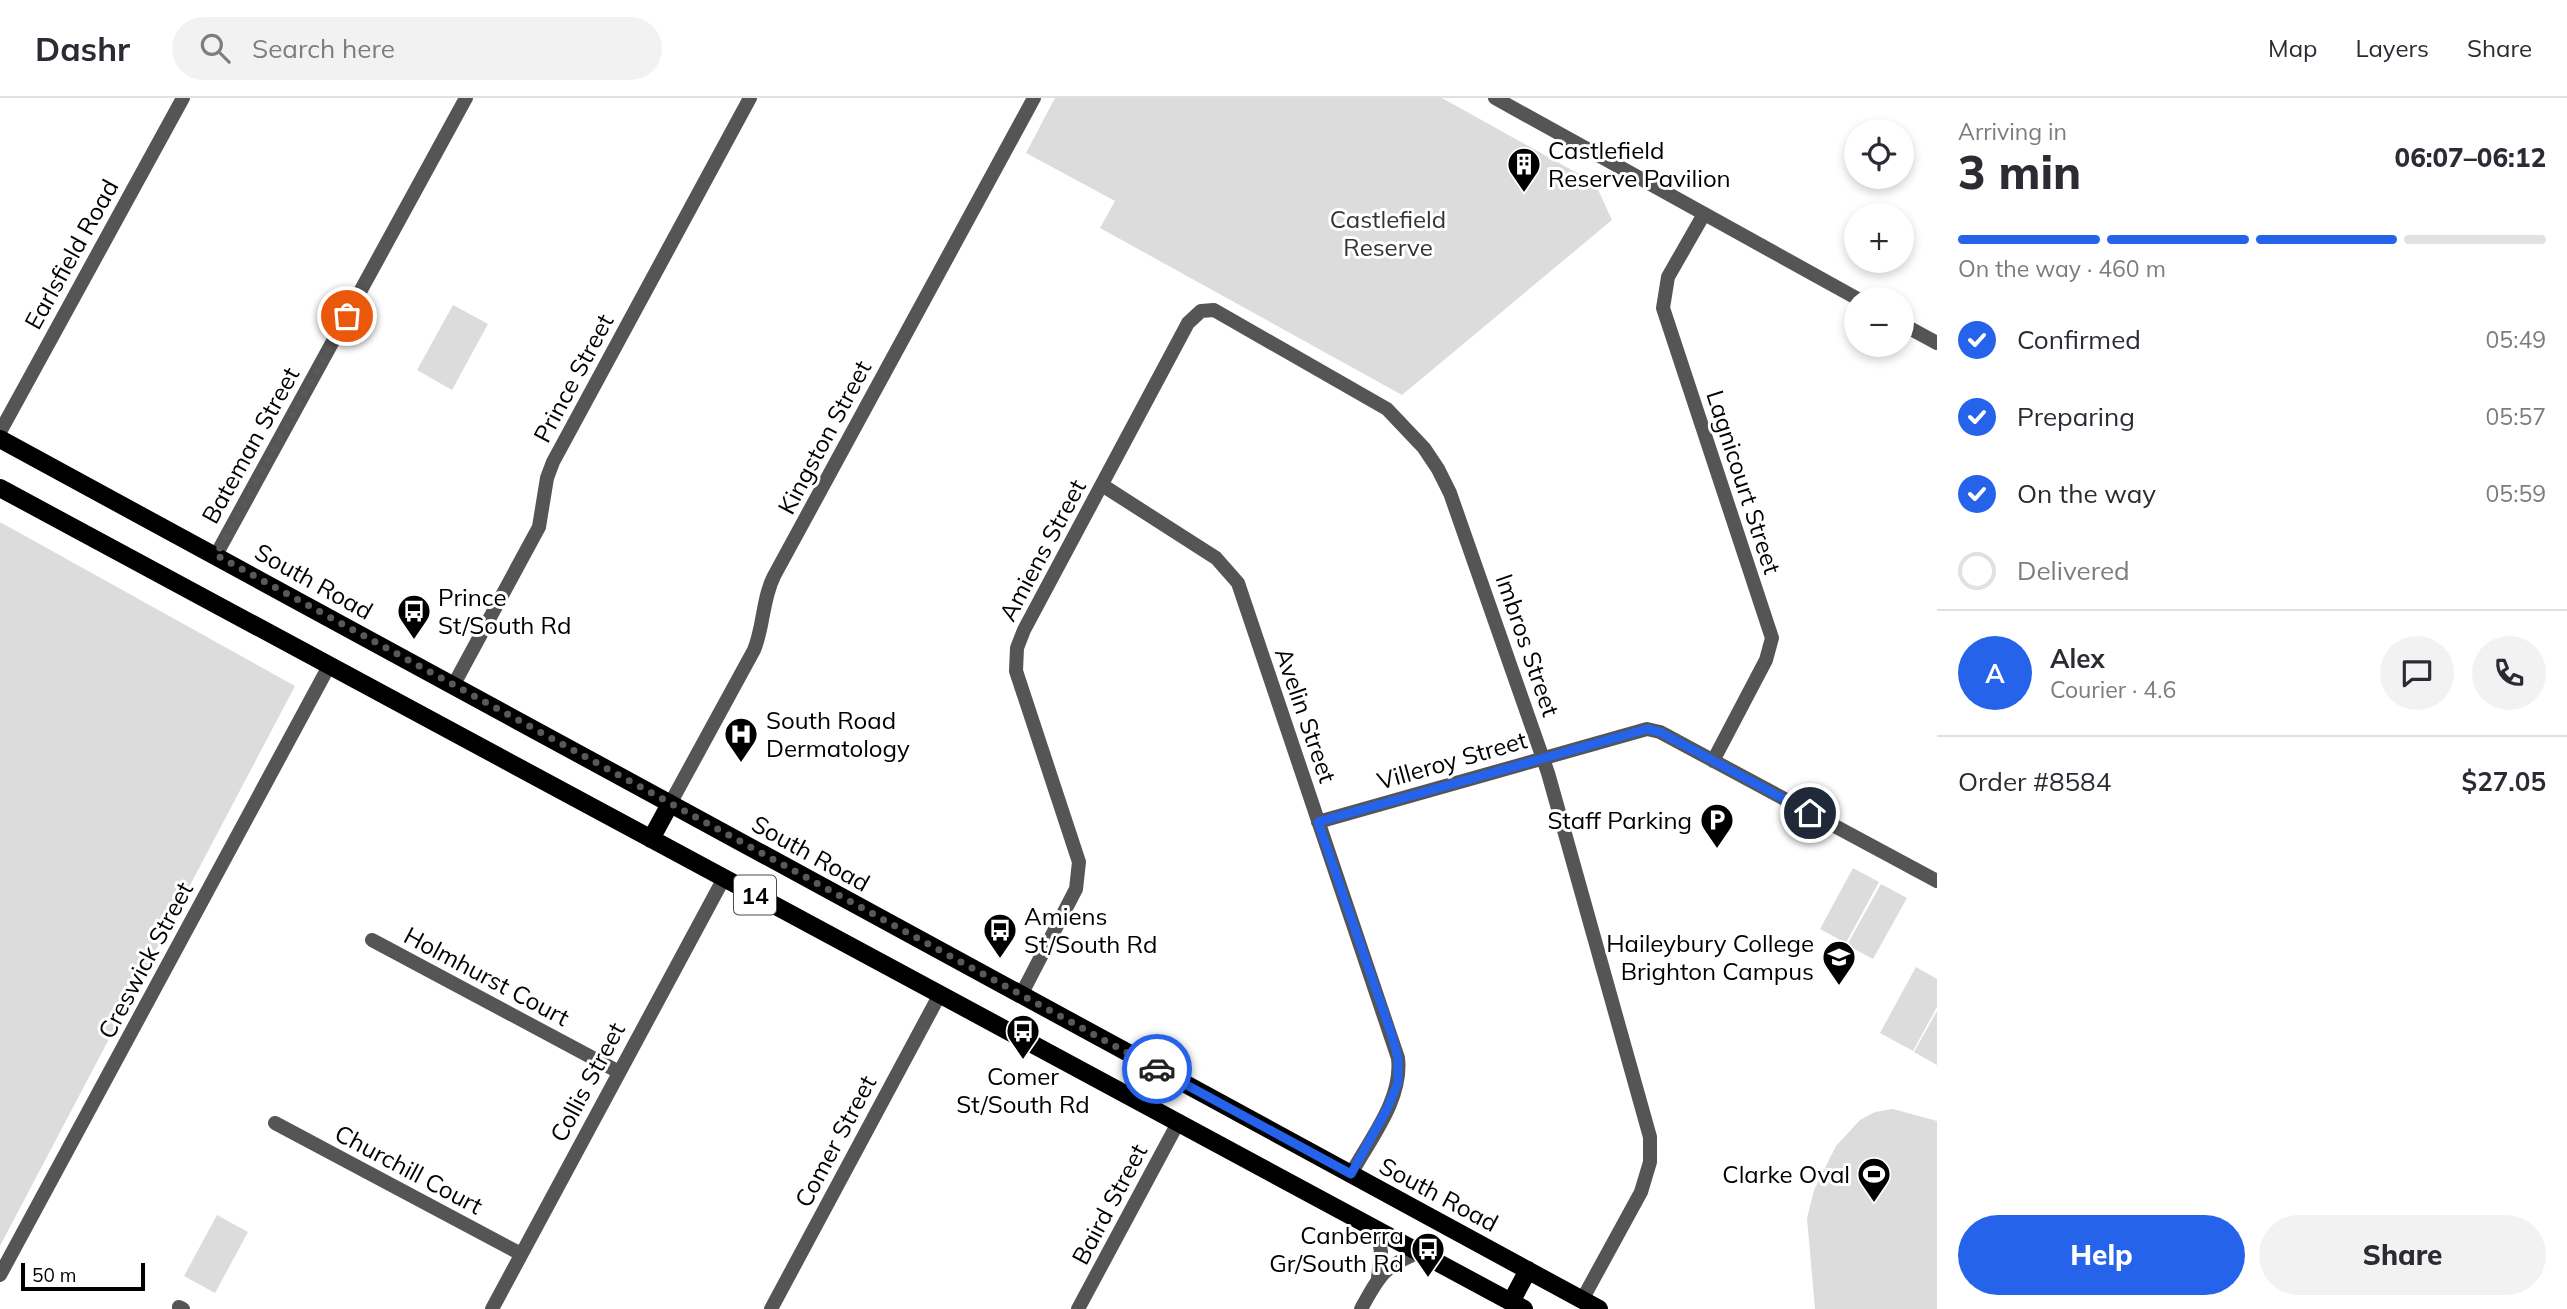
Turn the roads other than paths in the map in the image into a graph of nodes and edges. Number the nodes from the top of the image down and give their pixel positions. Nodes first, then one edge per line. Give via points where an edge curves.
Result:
1 (183, 98) edge
2 (466, 98) edge
3 (750, 98) edge
4 (1034, 98) edge
5 (1495, 98) edge
6 (1703, 214) junction
7 (1844, 291) edge
8 (1214, 310) joint
9 (1914, 331) edge
10 (1937, 343) edge
11 (0, 432) edge
12 (0, 439) edge
13 (1102, 485) junction
14 (0, 488) edge
15 (216, 555) junction
16 (329, 666) junction
17 (453, 686) junction
18 (1543, 758) junction
19 (1713, 761) junction
20 (670, 804) junction
21 (1318, 822) junction
22 (651, 839) junction
23 (723, 878) junction
24 (1937, 881) edge
25 (372, 940) dead end
26 (940, 994) junction
27 (1021, 995) junction
28 (619, 1072) junction
29 (1179, 1121) junction
30 (275, 1123) dead end
31 (1351, 1174) junction
32 (1377, 1228) junction
33 (1420, 1252) junction
34 (521, 1254) junction
35 (1528, 1270) junction
36 (0, 1275) edge
37 (1378, 1279) junction
38 (1582, 1300) junction
39 (1517, 1305) edge
40 (492, 1309) edge
41 (771, 1309) edge
42 (1078, 1309) edge
43 (1361, 1309) edge
44 (1600, 1309) edge

1 - 11 street, Earlsfield Road
2 - 15 street, Bateman Street
3 - 17 street, Prince Street via 553,462 538,527
4 - 20 street, Kingston Street via 774,576 764,599 754,650
5 - 6 street
6 - 7 street
6 - 19 street, Lagnicourt Street via 1668,277 1663,308 1772,638 1766,660
8 - 13 street, Amiens Street via 1201,311 1188,323
8 - 18 street, Imbros Street via 1375,401 1401,421 1424,448 1450,493
9 - 10 street
12 - 15 main road, South Road / 14
13 - 21 street, Avelin Street via 1216,558 1238,583
13 - 27 street, Amiens Street via 1017,648 1016,671 1080,871 1076,889
14 - 16 main road, 14
15 - 17 main road, South Road / 14
16 - 22 main road, 14
16 - 36 street, Creswick Street
17 - 20 main road, South Road / 14
18 - 19 street, Villeroy Street via 1647,729
18 - 21 street, Villeroy Street
18 - 38 street, Imbros Street via 1646,1118 1651,1150 1642,1192
19 - 24 street, Villeroy Street
20 - 22 main road
20 - 27 main road, South Road / 14
21 - 31 street, Avelin Street via 1393,1039 1399,1069 1391,1100
22 - 23 main road, 14
23 - 26 main road, 14
23 - 28 street, Collis Street
25 - 28 street, Holmhurst Court
26 - 29 main road, 14
26 - 41 street, Comer Street
27 - 31 main road, South Road / 14
28 - 34 street, Collis Street
29 - 32 main road, 14
29 - 42 street, Baird Street
30 - 34 street, Churchill Court
31 - 35 main road, South Road / 14
32 - 33 main road, 14
32 - 37 street via 1381,1252
33 - 37 street via 1399,1260
33 - 39 main road, 14
34 - 40 street, Collis Street
35 - 38 main road, South Road / 14
35 - 39 main road
37 - 43 street
38 - 44 main road, South Road / 14

